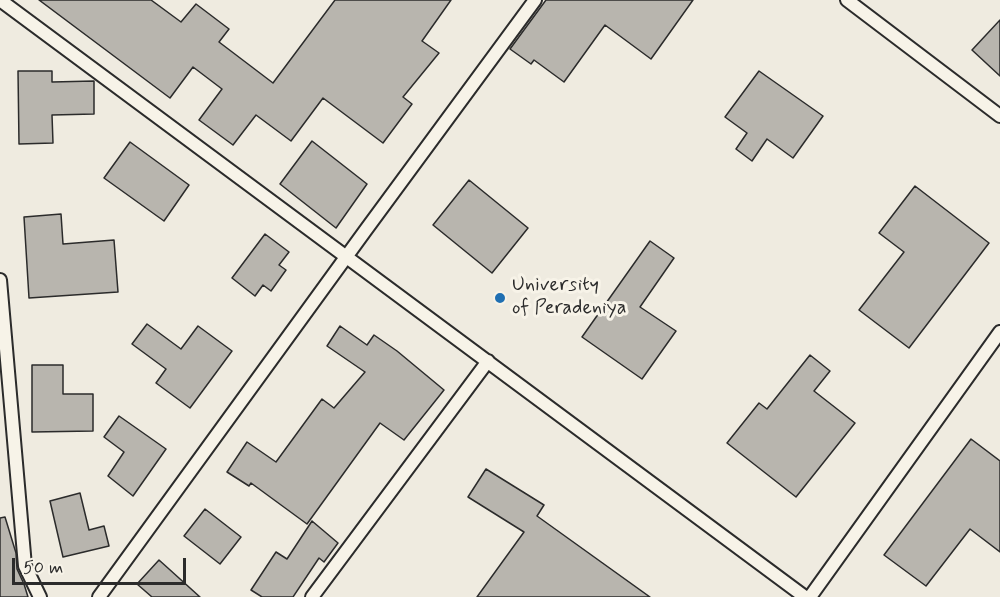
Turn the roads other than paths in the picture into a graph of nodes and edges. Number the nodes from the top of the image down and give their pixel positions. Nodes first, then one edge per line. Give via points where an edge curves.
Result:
1 (0, 0) edge
2 (535, 0) edge
3 (847, 0) edge
4 (1000, 116) edge
5 (346, 256) junction
6 (0, 280) edge
7 (1000, 332) edge
8 (488, 361) junction
9 (40, 597) edge
10 (99, 597) edge
11 (312, 597) edge
12 (805, 597) edge
13 (810, 597) edge

1 - 5 lane
2 - 5 lane
3 - 4 lane
5 - 8 lane
5 - 10 lane
6 - 9 lane via 25,566
7 - 13 lane
8 - 11 lane
8 - 12 lane

